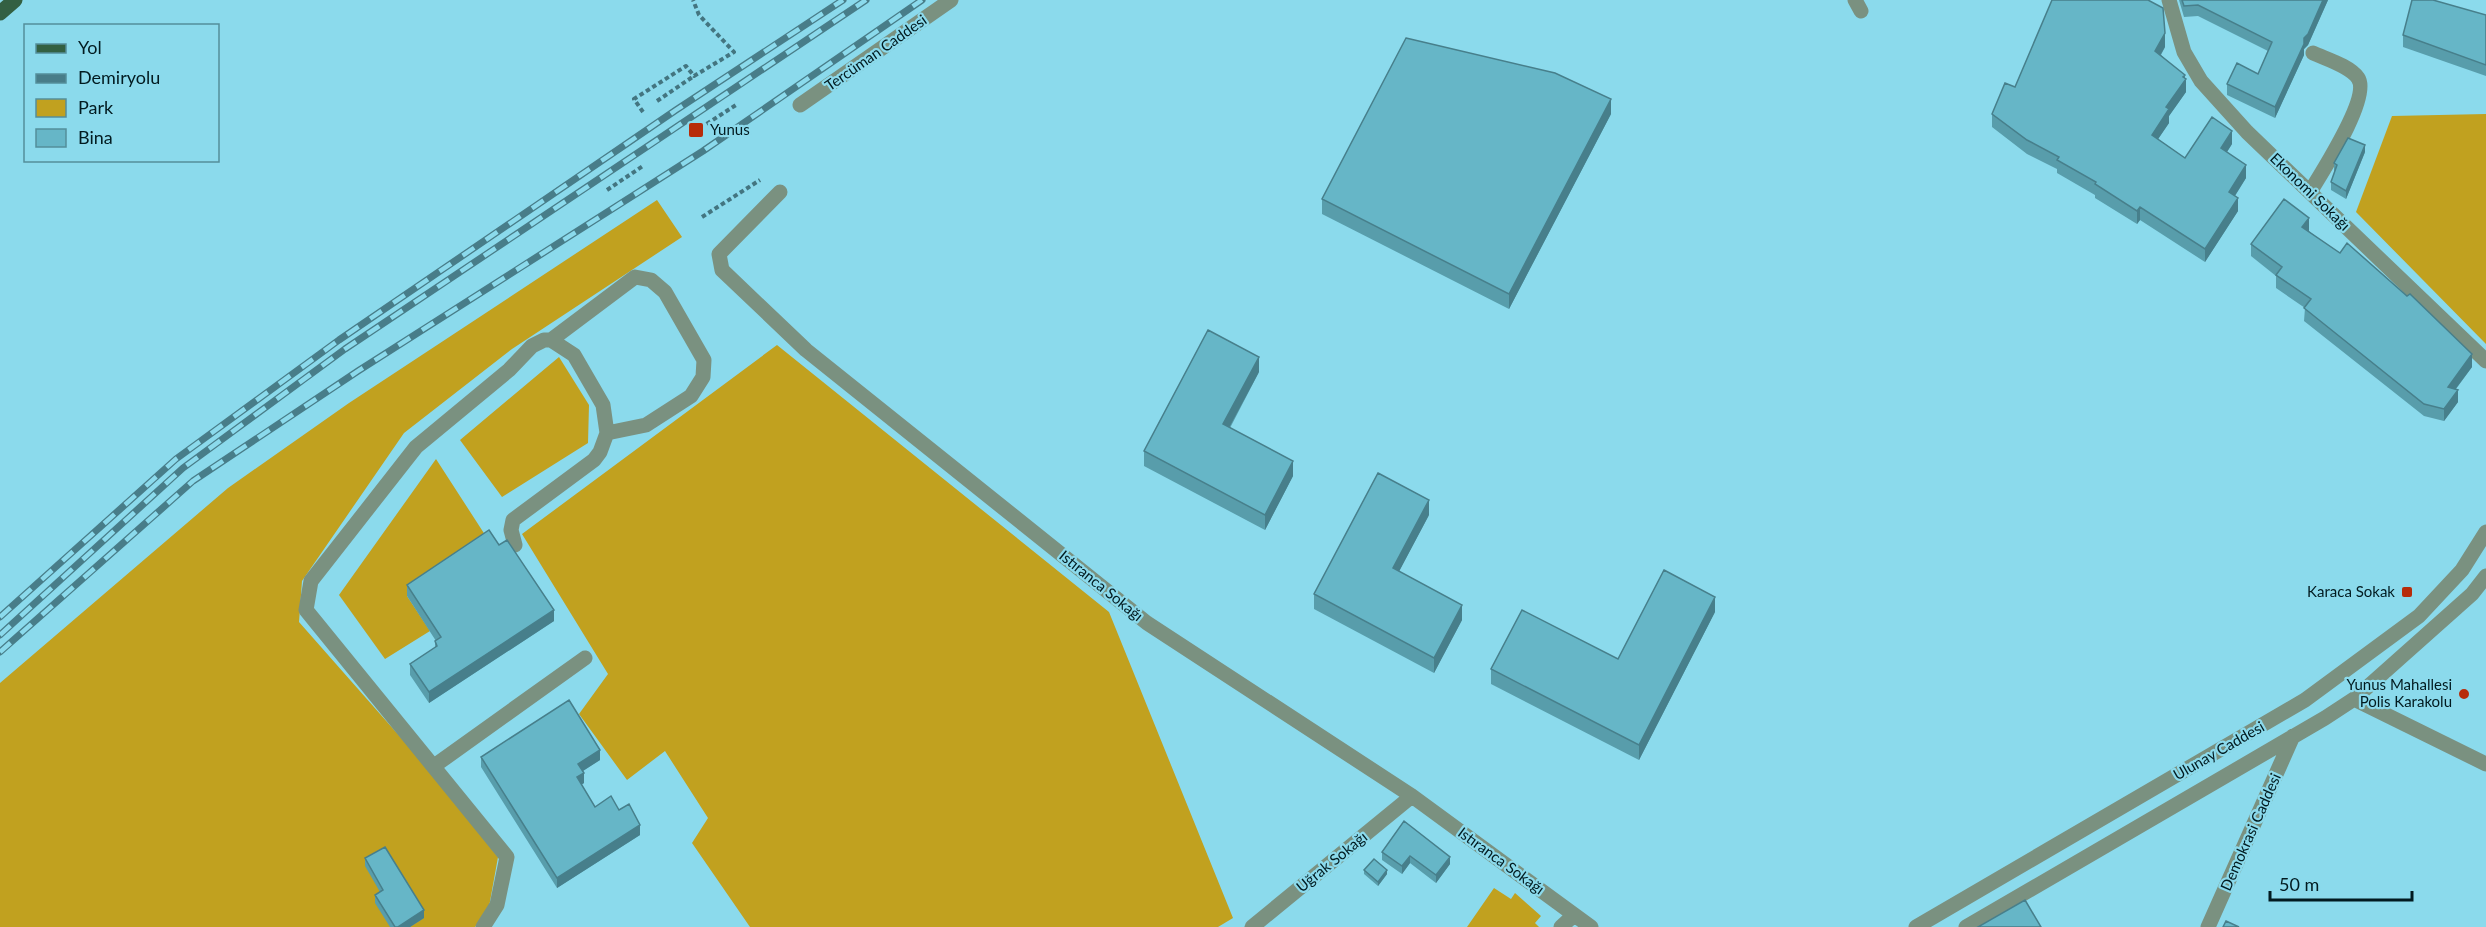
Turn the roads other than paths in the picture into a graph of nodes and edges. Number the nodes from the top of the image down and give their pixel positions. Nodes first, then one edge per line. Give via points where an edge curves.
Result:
1 (15, 0) edge
2 (951, 0) edge
3 (2169, 0) edge
4 (0, 13) edge
5 (2313, 53) dead end
6 (800, 105) dead end
7 (780, 192) dead end
8 (2310, 192) junction
9 (551, 340) junction
10 (2486, 361) edge
11 (607, 433) junction
12 (2486, 531) edge
13 (515, 545) dead end
14 (2486, 576) edge
15 (2479, 596) edge
16 (585, 658) dead end
17 (2354, 699) junction
18 (2282, 715) junction
19 (2293, 736) junction
20 (2486, 764) edge
21 (434, 766) junction
22 (1412, 796) junction
23 (1574, 915) junction
24 (483, 927) edge
25 (1252, 927) edge
26 (1562, 927) edge
27 (1591, 927) edge
28 (1916, 927) edge
29 (1966, 927) edge
30 (2208, 927) edge

1 - 4 main road
2 - 6 street, Tercüman Caddesi
3 - 8 street, Ekonomi Sokağı via 2184,52 2201,81
5 - 8 street via 2353,73 2361,90 2355,109
7 - 22 street, Istıranca Sokağı via 719,254 722,270 806,350 1147,623
8 - 10 street, Ekonomi Sokağı
9 - 11 street via 574,355 603,405
9 - 11 street via 635,277 651,280 665,292 704,360 700,383 691,396 646,425
9 - 21 street via 532,346 416,447 311,581 306,610
11 - 13 street via 594,460 513,520
12 - 18 street, Ulunay Caddesi via 2462,570 2419,616
14 - 15 street, Ulunay Caddesi
15 - 17 street, Ulunay Caddesi
16 - 21 street
17 - 19 street, Ulunay Caddesi
17 - 20 street
18 - 19 street
18 - 28 street, Ulunay Caddesi
19 - 29 street, Ulunay Caddesi
19 - 30 street, Demokrasi Caddesi
21 - 24 street via 507,856 497,906
22 - 23 street, Istıranca Sokağı
22 - 25 street, Uğrak Sokağı
23 - 26 street
23 - 27 street, Istıranca Sokağı

